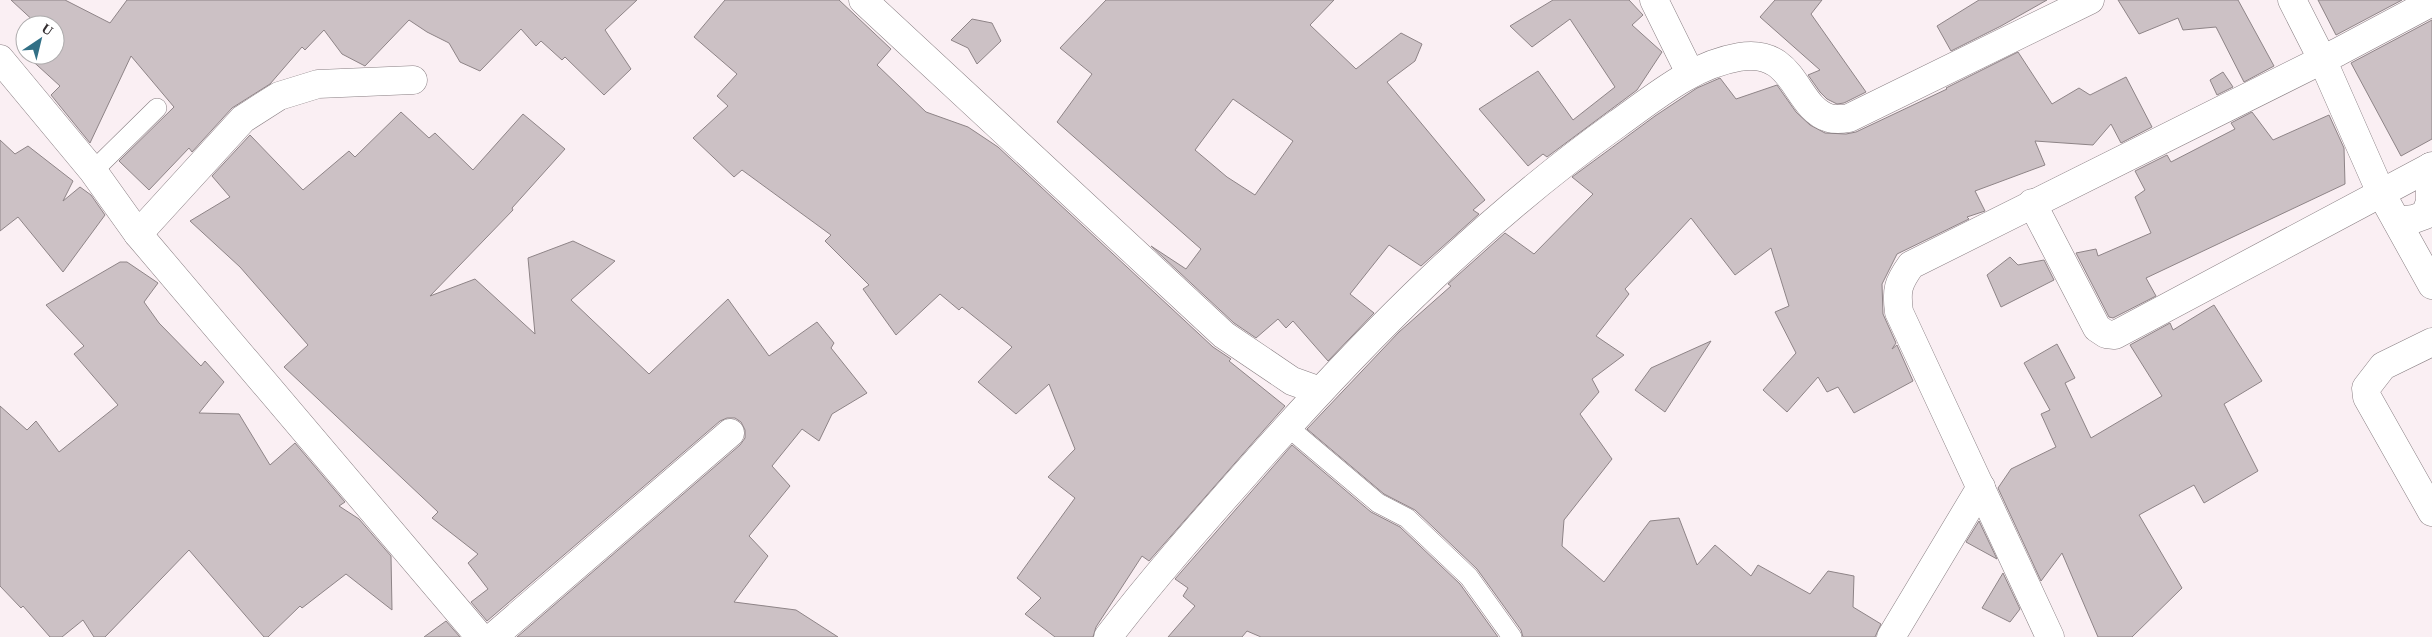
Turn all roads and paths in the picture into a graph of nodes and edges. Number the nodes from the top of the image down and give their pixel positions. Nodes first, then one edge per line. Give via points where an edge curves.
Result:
1 (863, 0) edge
2 (1654, 0) edge
3 (2090, 0) edge
4 (2292, 0) edge
5 (2432, 2) edge
6 (0, 59) edge
7 (2322, 59) junction
8 (1690, 73) junction
9 (413, 80) dead end
10 (157, 108) dead end
11 (2431, 166) edge
12 (93, 170) junction
13 (2381, 193) junction
14 (2032, 204) junction
15 (2397, 221) junction
16 (138, 234) junction
17 (2432, 285) edge
18 (2432, 342) edge
19 (1320, 391) junction
20 (1288, 426) junction
21 (730, 433) dead end
22 (1981, 486) junction
23 (2432, 512) edge
24 (2047, 635) edge
25 (480, 637) edge
26 (493, 637) edge
27 (1108, 637) edge
28 (1512, 637) edge
29 (1891, 637) edge

1 - 19 street via 1224,335 1292,381
2 - 8 street
3 - 8 street via 1849,118 1827,118 1780,65 1764,58 1742,56
4 - 7 street
5 - 7 street
6 - 12 street
7 - 13 street
7 - 14 street
8 - 19 street via 1559,166 1494,220 1419,289
9 - 16 street via 318,84 279,96 242,119
10 - 12 lane
11 - 13 street
11 - 15 street via 2430,202 2425,215 2414,220
12 - 16 street
13 - 14 street via 2116,335 2106,334 2097,328
13 - 15 street
14 - 22 street via 1911,265 1900,279 1897,293 1899,312
15 - 17 street
16 - 25 street
18 - 23 street via 2383,366 2366,388
19 - 20 street
20 - 27 street via 1145,589
20 - 28 lane via 1378,503 1407,518 1469,576
21 - 26 street
22 - 24 street
22 - 29 street

